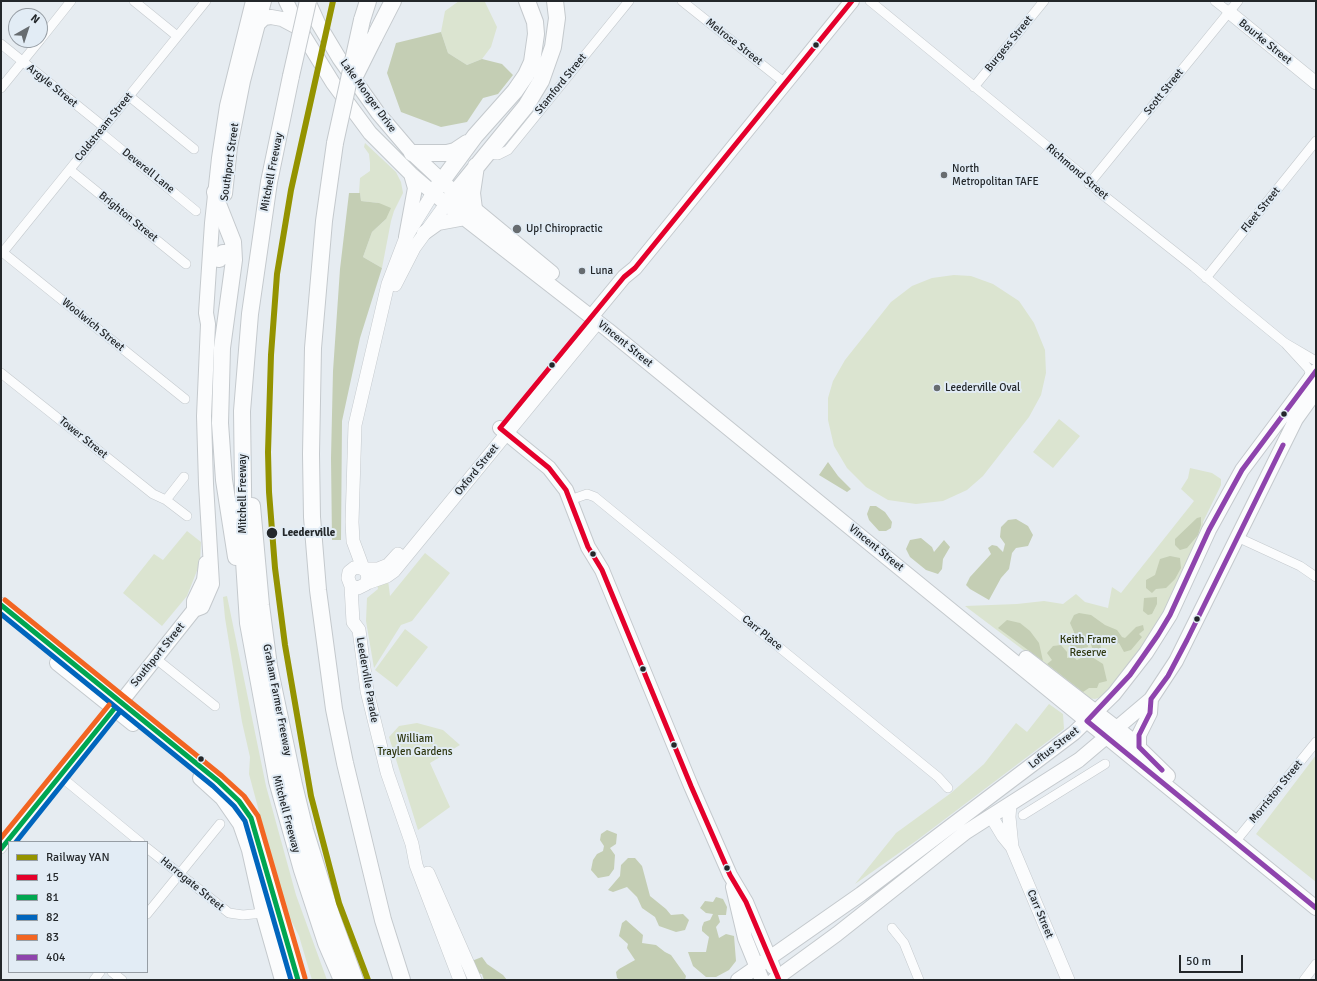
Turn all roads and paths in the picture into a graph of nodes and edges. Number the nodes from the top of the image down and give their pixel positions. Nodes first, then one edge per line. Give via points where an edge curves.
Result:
1 (71, 1) edge
2 (134, 1) edge
3 (206, 1) edge
4 (253, 1) edge
5 (264, 1) edge
6 (286, 1) edge
7 (308, 1) edge
8 (368, 1) edge
9 (393, 1) edge
10 (527, 1) edge
11 (555, 1) edge
12 (629, 1) edge
13 (682, 1) edge
14 (852, 1) edge
15 (870, 1) edge
16 (1044, 1) edge
17 (1215, 1) edge
18 (1238, 1) edge
19 (1229, 12) junction
20 (256, 26) junction
21 (299, 28) junction
22 (48, 30) edge
23 (177, 36) junction
24 (1, 44) edge
25 (34, 48) edge
26 (23, 61) junction
27 (785, 83) junction
28 (1316, 83) edge
29 (974, 87) junction
30 (1, 88) edge
31 (129, 96) junction
32 (344, 97) junction
33 (102, 130) junction
34 (475, 136) junction
35 (1316, 141) edge
36 (194, 149) dead end
37 (412, 153) junction
38 (482, 160) junction
39 (70, 170) junction
40 (411, 174) junction
41 (1090, 184) junction
42 (437, 187) junction
43 (215, 192) junction
44 (450, 198) junction
45 (196, 211) dead end
46 (470, 214) junction
47 (222, 216) junction
48 (424, 233) junction
49 (406, 237) junction
50 (2, 252) edge
51 (226, 259) junction
52 (186, 264) dead end
53 (1206, 278) junction
54 (599, 319) junction
55 (378, 323) junction
56 (208, 324) junction
57 (1285, 343) junction
58 (1316, 361) edge
59 (1, 373) edge
60 (1313, 382) edge
61 (185, 399) dead end
62 (242, 411) junction
63 (505, 428) junction
64 (184, 477) dead end
65 (573, 499) junction
66 (166, 500) junction
67 (187, 516) dead end
68 (1237, 537) junction
69 (359, 569) junction
70 (1316, 577) edge
71 (361, 585) junction
72 (2, 612) edge
73 (248, 623) junction
74 (155, 658) junction
75 (1151, 699) junction
76 (117, 706) junction
77 (215, 706) dead end
78 (1091, 717) junction
79 (1112, 733) junction
80 (1316, 742) edge
81 (1139, 747) junction
82 (1105, 764) dead end
83 (60, 776) junction
84 (1056, 776) junction
85 (948, 788) dead end
86 (1064, 789) junction
87 (1010, 804) junction
88 (1023, 815) dead end
89 (991, 816) junction
90 (220, 824) dead end
91 (1238, 839) junction
92 (139, 841) edge
93 (412, 844) junction
94 (1012, 847) junction
95 (1, 849) edge
96 (148, 849) edge
97 (180, 874) junction
98 (730, 875) junction
99 (1316, 896) edge
100 (1316, 908) edge
101 (148, 913) edge
102 (263, 913) junction
103 (892, 928) dead end
104 (770, 958) junction
105 (1316, 964) edge
106 (113, 973) edge
107 (759, 974) edge
108 (777, 979) edge
109 (122, 980) edge
110 (282, 980) edge
111 (298, 980) edge
112 (342, 980) edge
113 (355, 980) edge
114 (402, 980) edge
115 (460, 980) edge
116 (475, 980) edge
117 (738, 980) edge
118 (919, 980) edge
119 (1068, 980) edge
120 (1304, 980) edge

1 - 22 street
2 - 23 street
3 - 23 street, Coldstream Street
4 - 43 main road, Southport Street via 228,98
5 - 20 main road, Southport Street
6 - 21 main road, Lake Monger Drive
7 - 37 main road, Lake Monger Drive via 339,58 378,113
7 - 62 highway, Mitchell Freeway, bridge via 269,182 250,314
8 - 32 highway, bridge
9 - 32 highway, bridge
10 - 34 highway via 535,22 536,34 532,62 515,91
11 - 38 highway via 557,18 553,47 541,81 526,106
12 - 38 street, Stamford Street via 505,152
13 - 27 street, Melrose Street
14 - 27 main road, Oxford Street
15 - 29 street, Richmond Street
16 - 29 street, Burgess Street
17 - 19 street, Bourke Street
18 - 19 street, Scott Street
19 - 28 main road, Bourke Street
19 - 41 street, Scott Street
20 - 21 main road via 264,18 277,17
20 - 47 main road, Southport Street via 230,147
21 - 40 main road, Lake Monger Drive via 333,83 370,134
23 - 31 street, Coldstream Street
24 - 26 street, Argyle Street
25 - 26 street
26 - 30 street
26 - 33 street, Argyle Street
27 - 54 main road, Oxford Street via 635,268 624,277
29 - 41 street, Richmond Street via 1080,173
31 - 33 street, Coldstream Street
31 - 36 street
32 - 114 highway, bridge via 324,220 313,348 312,517 318,590 340,740 365,853
33 - 39 street, Coldstream Street
33 - 45 street, Deverell Lane
34 - 37 highway via 455,151
34 - 42 highway
35 - 53 street, Fleet Street
37 - 42 main road, Lake Monger Drive
38 - 44 highway
38 - 46 highway via 472,193
39 - 50 street, Coldstream Street
39 - 52 street, Brighton Street
40 - 42 main road, Lake Monger Drive
40 - 49 main road via 415,188
41 - 53 street, Richmond Street
42 - 44 main road, Vincent Street
42 - 49 main road
43 - 47 highway
43 - 56 main road, Southport Street via 206,312
44 - 46 main road, Vincent Street
44 - 48 main road
46 - 48 main road via 438,223
46 - 54 main road, Vincent Street
47 - 51 highway via 233,242
48 - 55 main road via 394,286
49 - 55 main road via 388,284
50 - 61 street, Woolwich Street
51 - 56 main road, Southport Street via 214,313
51 - 73 highway via 220,423 230,526
53 - 57 street, Richmond Street
54 - 63 main road, Oxford Street
54 - 78 main road, Vincent Street via 965,610
54 - 78 main road, Vincent Street via 1022,667
55 - 69 main road via 355,426 353,541 350,559
56 - 74 main road, Southport Street via 204,416 212,584 202,607 194,610
57 - 58 street, Richmond Street
57 - 60 street, Richmond Street via 1308,368
59 - 66 street, Tower Street via 153,494
60 - 68 main road, Loftus Street
60 - 78 main road, Loftus Street via 1242,470 1209,530 1170,615 1158,635 1130,675
62 - 73 highway, Mitchell Freeway via 242,522
62 - 113 highway, Graham Farmer Freeway via 269,666 305,830 332,918
63 - 65 main road via 553,463 565,476
63 - 69 main road, Oxford Street via 388,565 378,569
63 - 71 main road, Oxford Street via 394,571
64 - 66 street
65 - 85 street, Carr Place via 588,494 595,497 938,777
65 - 98 main road via 600,554 602,570
66 - 67 street, Tower Street
68 - 70 street via 1300,566
68 - 75 main road, Loftus Street via 1179,656
69 - 71 main road via 368,577
69 - 71 main road via 348,578
71 - 93 main road, Leederville Parade via 353,622 358,630 367,691 387,772
72 - 76 main road
73 - 112 highway, Mitchell Freeway via 277,781 296,854
74 - 76 main road, Southport Street
74 - 77 street
75 - 79 main road, Loftus Street
75 - 81 main road via 1150,713 1139,735
76 - 83 street, Southport Street
76 - 102 main road via 222,798 230,809 244,834
76 - 111 main road via 218,781 246,810 251,818
78 - 79 main road, Vincent Street
78 - 104 main road, Loftus Street via 1074,733 888,873
79 - 81 main road, Vincent Street
79 - 84 main road, Loftus Street
79 - 91 main road, Vincent Street
80 - 91 street, Morriston Street
81 - 91 main road, Vincent Street
82 - 86 street
83 - 92 street
83 - 95 street, Southport Street
84 - 86 street
84 - 87 main road, Loftus Street
86 - 88 street
87 - 89 main road, Loftus Street
87 - 94 main road, Carr Street
89 - 94 main road, Carr Street
89 - 108 main road, Loftus Street via 966,832 878,903
90 - 97 street
91 - 99 main road, Vincent Street
91 - 100 main road, Vincent Street
93 - 115 main road, Leederville Parade via 416,865
93 - 116 main road, Leederville Parade via 424,863
94 - 119 main road, Carr Street
96 - 97 street, Harrogate Street
97 - 101 street
97 - 102 street, Harrogate Street via 229,913
98 - 104 main road via 746,902
98 - 107 main road via 745,938
102 - 110 main road
103 - 118 street via 904,943
104 - 107 main road, Loftus Street
104 - 108 main road
105 - 120 street
106 - 109 street
107 - 117 main road, Loftus Street

